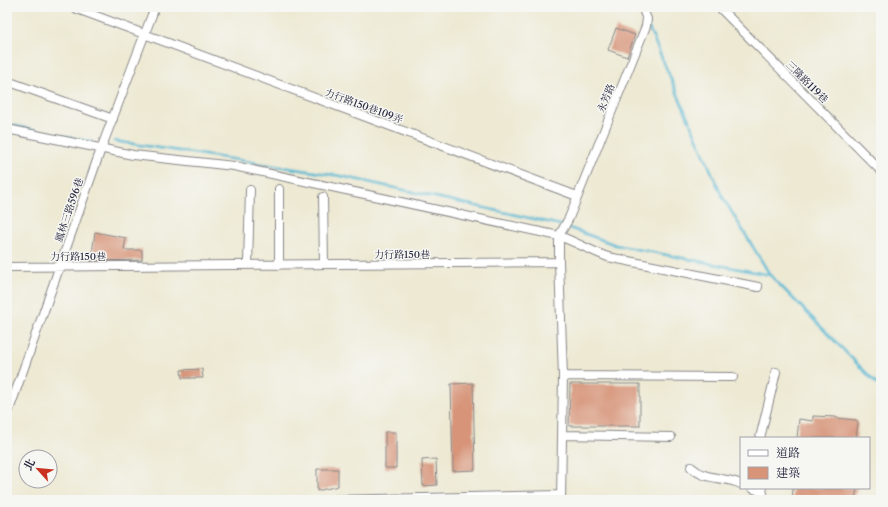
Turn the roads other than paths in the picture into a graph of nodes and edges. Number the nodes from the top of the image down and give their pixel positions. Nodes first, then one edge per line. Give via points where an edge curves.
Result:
1 (72, 7) edge
2 (155, 7) edge
3 (642, 7) edge
4 (719, 7) edge
5 (144, 34) junction
6 (7, 81) edge
7 (113, 120) junction
8 (7, 130) edge
9 (101, 149) junction
10 (881, 171) edge
11 (279, 189) dead end
12 (250, 190) dead end
13 (577, 196) junction
14 (323, 197) dead end
15 (559, 236) junction
16 (559, 262) junction
17 (324, 264) junction
18 (248, 265) junction
19 (279, 265) junction
20 (60, 266) junction
21 (7, 267) edge
22 (758, 287) dead end
23 (776, 372) dead end
24 (562, 376) junction
25 (733, 377) dead end
26 (7, 416) edge
27 (562, 436) junction
28 (671, 437) dead end
29 (760, 437) edge
30 (691, 467) dead end
31 (740, 484) edge
32 (561, 498) edge
33 (331, 500) edge

1 - 5 street, 力行路150巷109弄
2 - 5 street
3 - 13 street, 永芳路 via 647,19 646,26
4 - 10 street, 三隆路119巷
5 - 7 street, 鳳林三路596巷
5 - 13 street, 力行路150巷109弄
6 - 7 street
7 - 9 street, 鳳林三路596巷
8 - 9 street
9 - 15 street via 234,166
9 - 20 street, 鳳林三路596巷
11 - 19 street
12 - 18 street
13 - 15 street
14 - 17 street
15 - 16 street
15 - 22 street via 608,257
16 - 17 street, 力行路150巷
16 - 24 street
17 - 19 street, 力行路150巷
18 - 19 street, 力行路150巷
18 - 20 street, 力行路150巷
20 - 21 street, 力行路150巷
20 - 26 street, 鳳林三路596巷
23 - 29 street
24 - 25 street
24 - 27 street
27 - 28 street
27 - 32 street
30 - 31 street via 706,476
32 - 33 street

